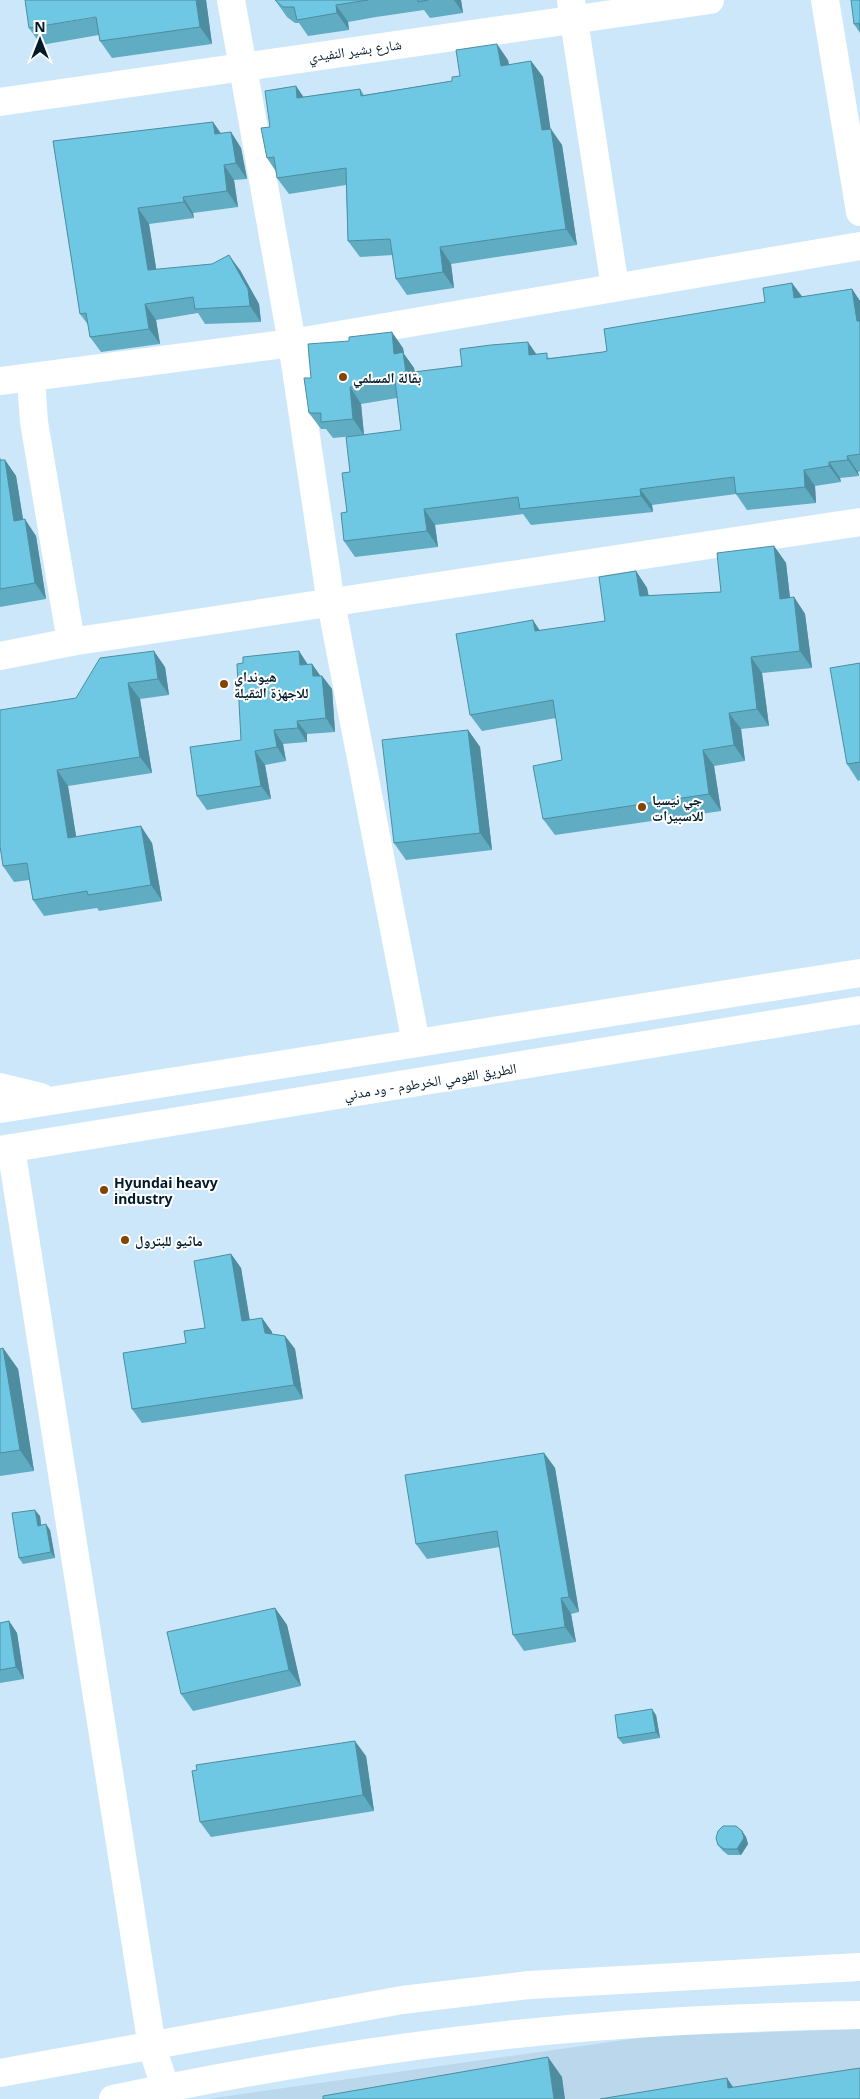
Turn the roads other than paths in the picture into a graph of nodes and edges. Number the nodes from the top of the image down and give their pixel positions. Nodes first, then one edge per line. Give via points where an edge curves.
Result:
1 (231, 0) edge
2 (710, 0) edge
3 (825, 0) edge
4 (572, 9) edge
5 (242, 66) junction
6 (0, 102) edge
7 (860, 212) edge
8 (860, 246) edge
9 (615, 288) junction
10 (292, 343) junction
11 (31, 379) junction
12 (0, 382) edge
13 (860, 522) edge
14 (331, 603) junction
15 (71, 642) junction
16 (0, 656) edge
17 (860, 973) edge
18 (860, 1010) edge
19 (416, 1043) junction
20 (0, 1087) edge
21 (55, 1100) junction
22 (0, 1109) edge
23 (6, 1149) edge
24 (860, 1967) edge
25 (860, 2016) edge
26 (152, 2047) junction
27 (0, 2073) edge
28 (168, 2093) edge
29 (113, 2099) edge

1 - 5 main road
2 - 4 main road, شارع بشير النفيدي
3 - 7 main road
4 - 5 main road, شارع بشير النفيدي
4 - 9 main road
5 - 6 main road, شارع بشير النفيدي
5 - 10 main road
8 - 9 main road
9 - 10 main road
10 - 11 main road
10 - 14 main road
11 - 12 main road
11 - 15 main road via 34,422
13 - 14 main road
14 - 15 main road
14 - 19 main road
15 - 16 main road
17 - 19 main road
18 - 23 main road, الطريق القومي الخرطوم - ود مدني
19 - 21 main road
20 - 21 main road
21 - 22 main road
23 - 26 main road
24 - 26 main road via 529,1985 402,2000
25 - 28 main road via 717,2019 516,2034 275,2068
26 - 27 main road
26 - 28 main road
28 - 29 main road

